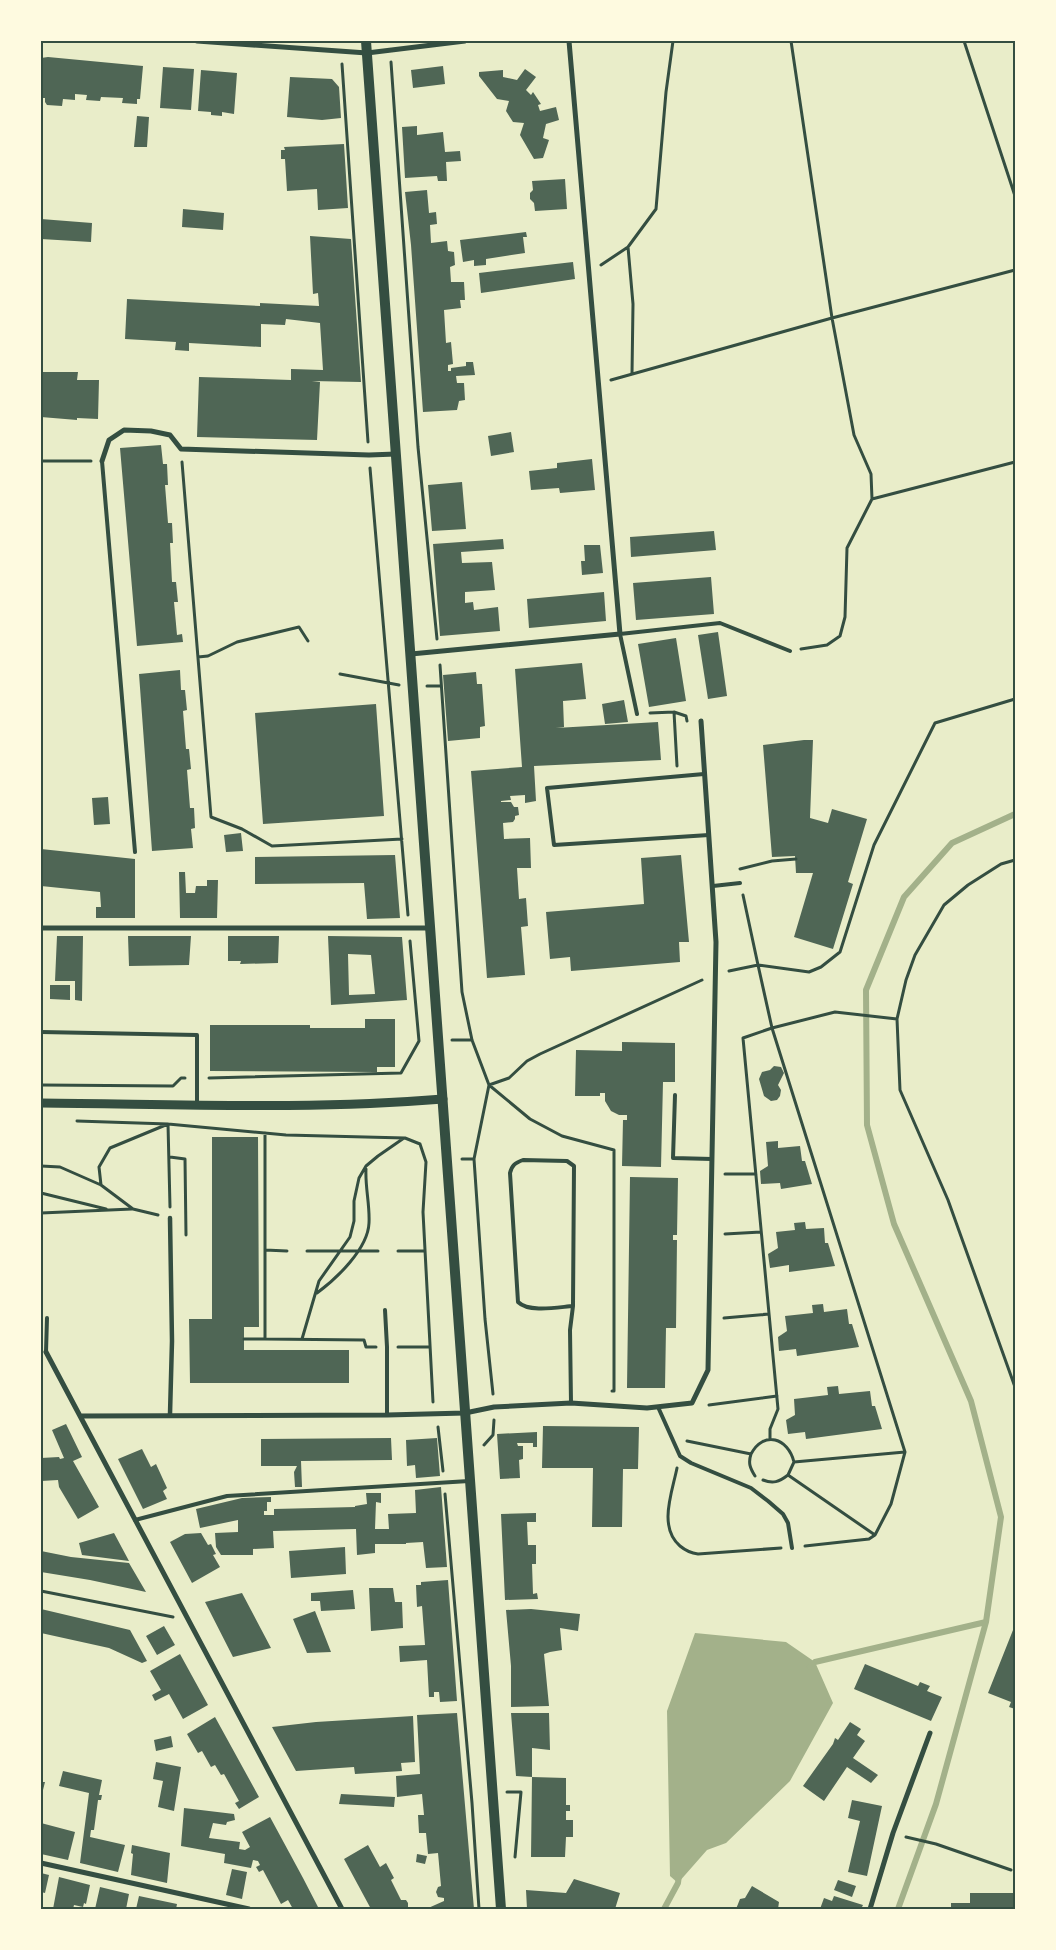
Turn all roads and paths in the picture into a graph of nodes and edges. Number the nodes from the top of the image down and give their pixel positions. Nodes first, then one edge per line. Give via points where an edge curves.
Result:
1 (196, 41) edge
2 (366, 41) edge
3 (465, 41) edge
4 (569, 41) edge
5 (673, 41) edge
6 (791, 41) edge
7 (964, 41) edge
8 (391, 51) junction
9 (367, 53) junction
10 (1015, 196) edge
11 (628, 247) junction
12 (1015, 270) edge
13 (588, 274) junction
14 (832, 318) junction
15 (632, 374) junction
16 (598, 384) junction
17 (181, 449) junction
18 (396, 454) junction
19 (41, 461) edge
20 (102, 461) junction
21 (1015, 462) edge
22 (872, 499) junction
23 (620, 634) junction
24 (308, 641) dead end
25 (790, 650) joint
26 (439, 652) junction
27 (411, 654) junction
28 (198, 657) junction
29 (340, 674) dead end
30 (413, 686) junction
31 (441, 686) junction
32 (1015, 700) edge
33 (636, 714) joint
34 (701, 721) dead end
35 (704, 774) junction
36 (692, 776) junction
37 (709, 835) junction
38 (135, 852) dead end
39 (796, 859) dead end
40 (1015, 860) edge
41 (740, 883) junction
42 (713, 886) junction
43 (41, 928) edge
44 (409, 928) junction
45 (430, 928) junction
46 (758, 965) junction
47 (715, 974) junction
48 (897, 1019) junction
49 (772, 1028) junction
50 (41, 1032) edge
51 (197, 1078) junction
52 (41, 1085) edge
53 (489, 1085) junction
54 (675, 1095) dead end
55 (443, 1099) junction
56 (41, 1103) edge
57 (197, 1104) junction
58 (71, 1121) dead end
59 (168, 1124) junction
60 (266, 1133) junction
61 (404, 1138) junction
62 (712, 1159) junction
63 (41, 1166) edge
64 (366, 1166) junction
65 (725, 1174) dead end
66 (756, 1174) junction
67 (101, 1185) junction
68 (41, 1193) edge
69 (133, 1209) junction
70 (110, 1210) junction
71 (41, 1213) edge
72 (170, 1218) junction
73 (761, 1232) junction
74 (725, 1234) dead end
75 (265, 1250) junction
76 (398, 1250) dead end
77 (287, 1251) dead end
78 (307, 1251) dead end
79 (339, 1251) junction
80 (358, 1251) junction
81 (378, 1251) dead end
82 (425, 1251) junction
83 (316, 1294) junction
84 (573, 1306) junction
85 (385, 1310) dead end
86 (769, 1314) junction
87 (47, 1318) dead end
88 (724, 1318) dead end
89 (244, 1339) dead end
90 (265, 1339) junction
91 (302, 1339) junction
92 (379, 1347) dead end
93 (398, 1347) dead end
94 (430, 1347) junction
95 (46, 1352) joint
96 (1015, 1387) edge
97 (607, 1390) dead end
98 (777, 1396) junction
99 (571, 1403) junction
100 (709, 1405) dead end
101 (494, 1407) junction
102 (658, 1407) junction
103 (465, 1413) junction
104 (170, 1414) junction
105 (434, 1414) junction
106 (387, 1415) junction
107 (81, 1416) junction
108 (671, 1438) junction
109 (770, 1439) junction
110 (483, 1446) dead end
111 (905, 1452) junction
112 (679, 1454) junction
113 (751, 1454) junction
114 (794, 1462) junction
115 (788, 1475) junction
116 (470, 1481) junction
117 (443, 1482) junction
118 (135, 1520) junction
119 (792, 1548) dead end
120 (698, 1554) dead end
121 (41, 1592) edge
122 (188, 1620) junction
123 (930, 1733) dead end
124 (504, 1792) dead end
125 (893, 1834) junction
126 (41, 1863) edge
127 (514, 1865) dead end
128 (1012, 1870) dead end
129 (249, 1909) edge
130 (342, 1909) edge
131 (479, 1909) edge
132 (501, 1909) edge
133 (870, 1909) edge

1 - 9 street
2 - 9 main road
3 - 8 street
4 - 13 street
5 - 11 path via 656,209
6 - 14 path
7 - 10 path
8 - 9 street
8 - 26 path via 418,447
9 - 18 main road
11 - 13 path
11 - 15 path via 633,304
12 - 14 path
13 - 16 street
14 - 15 path
14 - 22 path via 854,435 871,474
15 - 16 path
16 - 23 street
17 - 18 street
17 - 20 street via 170,435 124,430 109,440
17 - 28 path
18 - 27 main road
19 - 20 path
20 - 38 lane
21 - 22 path
22 - 25 path via 846,548 845,617 840,636 827,645
23 - 25 lane via 720,623
23 - 26 street
23 - 33 lane
24 - 28 path via 299,628 237,642 208,656
26 - 27 street
26 - 31 path
27 - 30 main road
28 - 44 path via 211,818 242,829 272,846 402,839
29 - 30 path
30 - 31 path
30 - 45 main road
31 - 53 path via 462,992 472,1040
32 - 46 path via 934,723 874,845 840,952 821,967 808,972
33 - 36 path via 674,712 677,776
34 - 35 street
35 - 36 lane
35 - 37 street
36 - 37 lane via 547,788 554,845
37 - 42 street
39 - 41 path via 737,870
40 - 48 path via 1002,864 968,885 944,905 915,955
41 - 42 lane
41 - 46 path
42 - 47 street
43 - 44 street
44 - 45 street
44 - 51 path via 419,1041 401,1073
45 - 55 main road
46 - 47 path
46 - 49 path
47 - 53 path via 540,1054 509,1078
47 - 62 street
48 - 49 path via 835,1012
48 - 96 path via 900,1090 948,1200
49 - 66 path via 743,1038
49 - 111 path
50 - 51 lane via 197,1035
51 - 52 path via 181,1078 172,1086
51 - 57 lane
53 - 97 path via 530,1119 562,1136 614,1150 614,1391
53 - 101 path via 474,1158
54 - 62 lane via 673,1158
55 - 57 street via 313,1105
55 - 103 main road
56 - 57 street
58 - 59 path
59 - 60 path
59 - 67 path via 110,1148 99,1167
59 - 72 path
60 - 61 path
60 - 75 path
61 - 64 path
61 - 82 path via 420,1144 426,1162
62 - 102 street via 708,1370 692,1403
63 - 67 path via 60,1167
64 - 79 path via 357,1186 350,1237
64 - 80 path via 369,1224
65 - 66 path
66 - 73 path
67 - 69 path
68 - 70 path
69 - 70 path
69 - 72 path
70 - 71 path
72 - 104 street
73 - 74 path
73 - 86 path
75 - 77 path
75 - 90 path
76 - 82 path
78 - 79 path
79 - 80 path
79 - 83 path via 319,1281
80 - 81 path
80 - 83 path
82 - 94 path
83 - 91 path
84 - 84 lane via 574,1166 567,1161 516,1162 510,1173 518,1302 528,1308
84 - 99 lane via 570,1330
85 - 106 lane
86 - 88 path
86 - 98 path
87 - 95 lane
89 - 90 path
90 - 91 path
91 - 92 path via 364,1340 366,1347
93 - 94 path
94 - 105 path
95 - 107 street
98 - 100 path
98 - 109 path via 778,1409 770,1429
99 - 101 street
99 - 102 street
101 - 103 street
101 - 110 path via 493,1435
102 - 108 lane
103 - 105 street
103 - 116 main road
104 - 106 street
104 - 107 street
105 - 106 street
105 - 117 path via 440,1433
107 - 118 street
108 - 112 lane
108 - 113 path
109 - 113 path via 762,1440
109 - 114 path via 780,1441 788,1448
111 - 114 path
111 - 115 path via 891,1504 875,1535
112 - 119 lane via 691,1463 751,1488 768,1501 785,1519
112 - 120 path via 667,1520 677,1543 688,1552
113 - 115 path via 749,1462 756,1477 773,1482
114 - 115 path
116 - 117 lane
116 - 132 main road
117 - 118 lane via 227,1496
117 - 131 path
118 - 122 street
121 - 122 path
122 - 130 street
123 - 125 street
124 - 127 path via 520,1792
125 - 128 path via 936,1844
125 - 133 street
126 - 129 street

